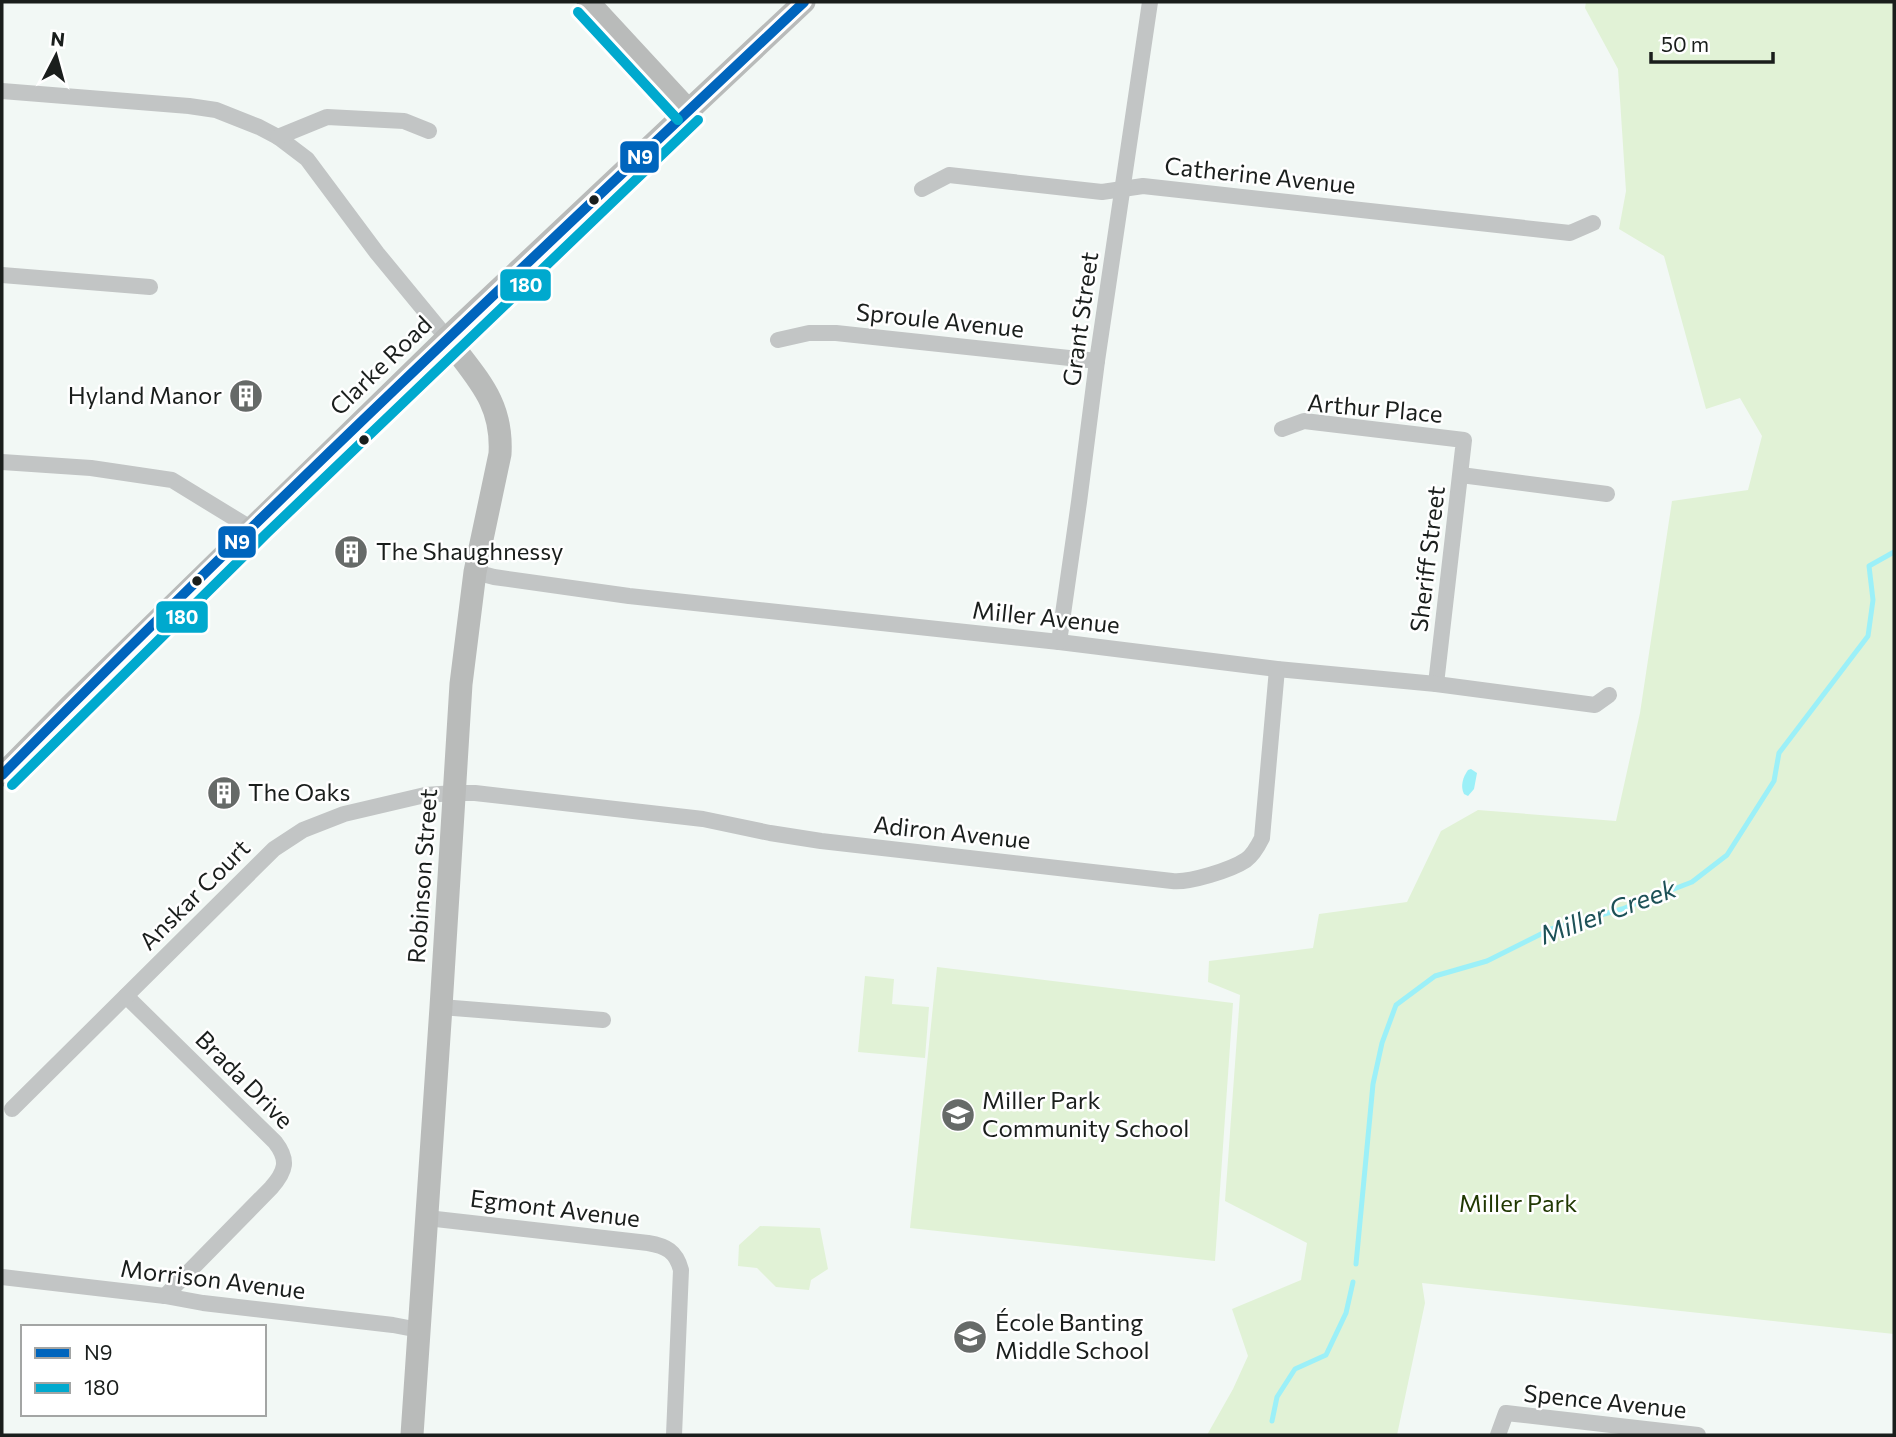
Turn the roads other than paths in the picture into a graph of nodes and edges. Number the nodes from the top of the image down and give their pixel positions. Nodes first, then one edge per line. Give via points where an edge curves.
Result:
1 (588, 2) edge
2 (804, 2) edge
3 (1150, 2) edge
4 (2, 90) edge
5 (688, 110) junction
6 (429, 131) dead end
7 (278, 137) junction
8 (922, 189) dead end
9 (1123, 189) junction
10 (1593, 223) dead end
11 (2, 275) edge
12 (150, 287) dead end
13 (447, 338) junction
14 (778, 340) dead end
15 (1097, 361) junction
16 (1282, 429) dead end
17 (1464, 440) joint
18 (2, 462) edge
19 (1461, 475) junction
20 (1607, 494) dead end
21 (252, 530) junction
22 (475, 572) junction
23 (1059, 642) junction
24 (1277, 669) junction
25 (1436, 684) junction
26 (1609, 695) dead end
27 (2, 775) edge
28 (455, 793) junction
29 (126, 996) junction
30 (441, 1006) junction
31 (603, 1020) dead end
32 (12, 1109) dead end
33 (427, 1218) junction
34 (2, 1278) edge
35 (165, 1296) junction
36 (419, 1330) junction
37 (412, 1435) edge
38 (674, 1435) edge
39 (1498, 1435) edge
40 (1698, 1435) edge

1 - 5 street
2 - 5 street, Clarke Road
3 - 9 street, Grant Street
4 - 7 street via 216,110
5 - 13 street, Clarke Road
6 - 7 street via 404,121 327,117
7 - 13 street via 307,159
8 - 9 street, Catherine Avenue via 949,175 1102,192
9 - 10 street, Catherine Avenue via 1143,186 1570,233
9 - 15 street, Grant Street
11 - 12 street
13 - 21 street, Clarke Road
13 - 22 street, Robinson Street via 491,399 499,424 500,454
14 - 15 street, Sproule Avenue via 836,333
15 - 23 street, Grant Street
16 - 17 street, Arthur Place via 1304,421
17 - 19 street, Sheriff Street
18 - 21 street via 172,480
19 - 20 street
19 - 25 street, Sheriff Street
21 - 27 street, Clarke Road
22 - 23 street, Miller Avenue via 629,596
22 - 28 street, Robinson Street via 461,684
23 - 24 street, Miller Avenue
24 - 25 street, Miller Avenue
24 - 28 street, Adiron Avenue via 1262,838 1247,859 1181,882 821,841 703,819
25 - 26 street, Miller Avenue via 1595,705
28 - 29 street, Anskar Court via 367,808 291,837
28 - 30 street, Robinson Street
29 - 32 street, Anskar Court
29 - 35 street, Brada Drive via 275,1142 285,1162 271,1188
30 - 31 street
30 - 33 street, Robinson Street
33 - 36 street, Robinson Street
33 - 38 street, Egmont Avenue via 669,1248 681,1270
34 - 35 street, Morrison Avenue
35 - 36 street, Morrison Avenue
36 - 37 street, Robinson Street
39 - 40 street, Spence Avenue via 1506,1413

